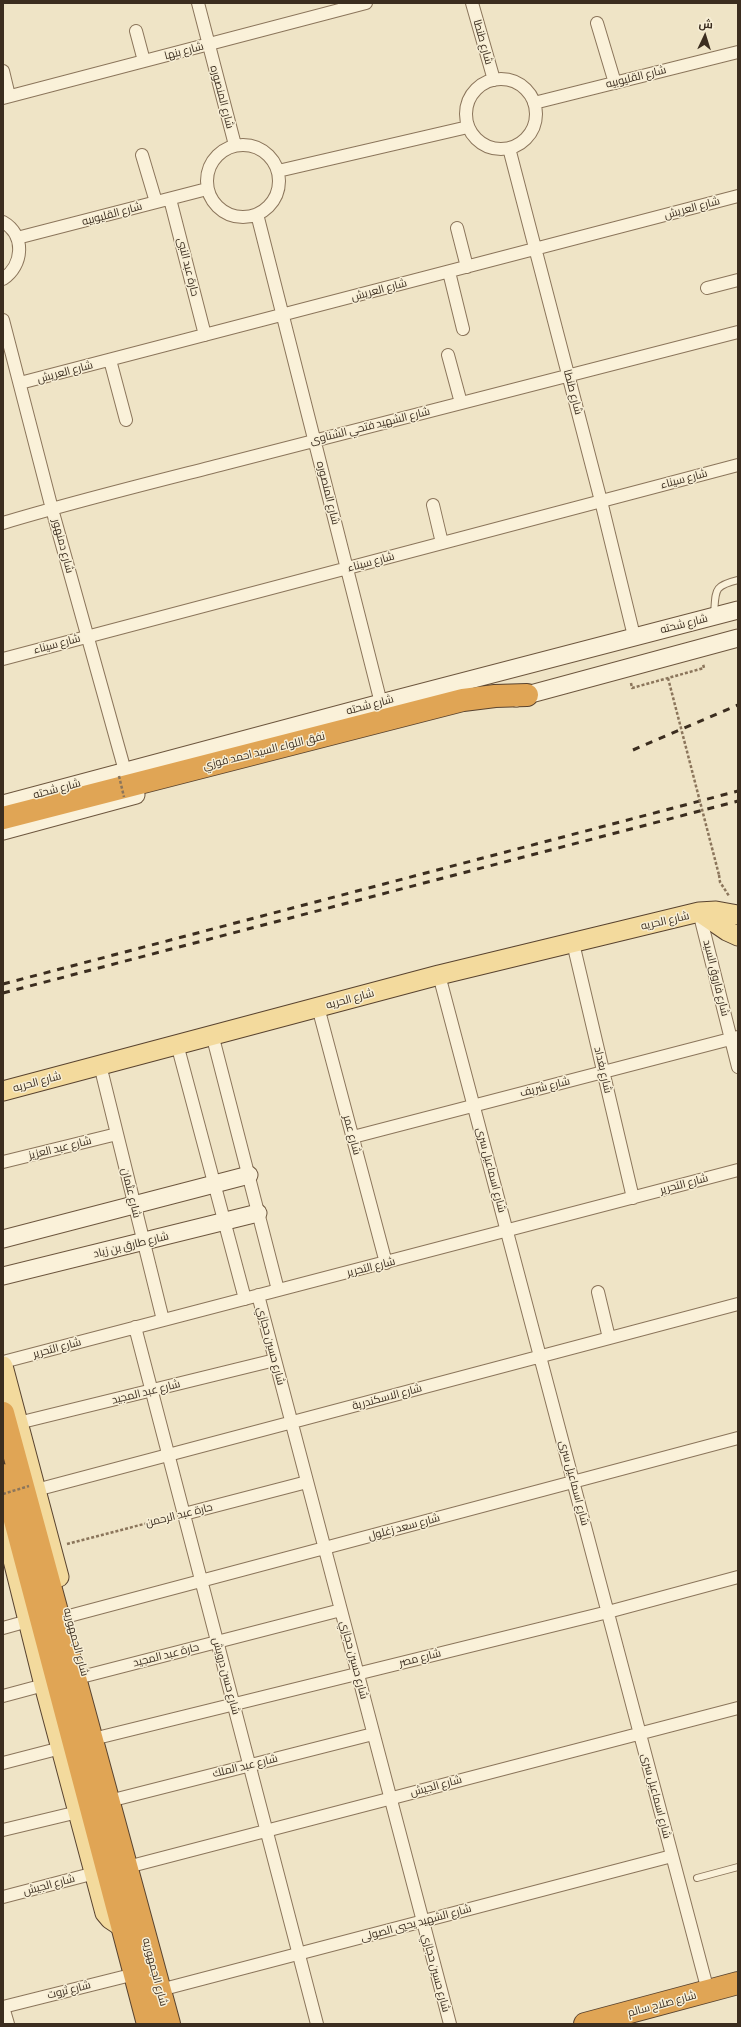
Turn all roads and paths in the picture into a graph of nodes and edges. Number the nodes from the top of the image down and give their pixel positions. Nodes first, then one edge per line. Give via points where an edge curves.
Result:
1 (198, 3) edge
2 (366, 3) edge
3 (472, 3) edge
4 (597, 23) dead end
5 (136, 31) dead end
6 (208, 44) junction
7 (738, 52) edge
8 (144, 61) junction
9 (3, 71) edge
10 (494, 80) junction
11 (615, 82) junction
12 (6, 97) edge
13 (534, 103) junction
14 (468, 127) junction
15 (235, 145) junction
16 (509, 148) junction
17 (142, 155) dead end
18 (278, 171) junction
19 (207, 189) junction
20 (738, 196) edge
21 (170, 199) junction
22 (156, 202) junction
23 (257, 214) junction
24 (3, 222) edge
25 (457, 228) dead end
26 (17, 238) junction
27 (535, 249) junction
28 (467, 267) junction
29 (449, 272) junction
30 (3, 279) edge
31 (738, 280) edge
32 (707, 288) dead end
33 (282, 315) junction
34 (3, 320) edge
35 (463, 329) dead end
36 (738, 332) edge
37 (205, 335) junction
38 (448, 355) dead end
39 (110, 360) junction
40 (568, 377) junction
41 (20, 384) junction
42 (461, 404) junction
43 (126, 420) dead end
44 (314, 440) junction
45 (738, 464) edge
46 (601, 501) junction
47 (433, 505) dead end
48 (52, 508) junction
49 (3, 523) edge
50 (442, 543) junction
51 (347, 568) junction
52 (738, 580) edge
53 (738, 610) edge
54 (713, 616) junction
55 (88, 636) junction
56 (634, 636) junction
57 (738, 638) edge
58 (3, 659) edge
59 (704, 668) dead end
60 (668, 678) junction
61 (632, 688) dead end
62 (527, 695) junction
63 (381, 702) junction
64 (122, 773) junction
65 (124, 797) dead end
66 (3, 804) edge
67 (3, 818) edge
68 (3, 831) edge
69 (728, 894) dead end
70 (699, 912) junction
71 (738, 915) edge
72 (738, 936) edge
73 (573, 942) junction
74 (439, 975) junction
75 (318, 1007) junction
76 (212, 1034) junction
77 (735, 1038) edge
78 (177, 1044) junction
79 (100, 1065) junction
80 (738, 1067) edge
81 (603, 1072) junction
82 (3, 1091) edge
83 (474, 1105) junction
84 (117, 1134) junction
85 (353, 1137) junction
86 (3, 1162) edge
87 (738, 1170) edge
88 (249, 1175) junction
89 (214, 1184) junction
90 (633, 1198) junction
91 (134, 1205) junction
92 (258, 1212) junction
93 (224, 1222) junction
94 (507, 1230) junction
95 (3, 1239) edge
96 (144, 1242) junction
97 (386, 1263) junction
98 (3, 1276) edge
99 (278, 1290) junction
100 (598, 1292) dead end
101 (258, 1295) junction
102 (244, 1299) junction
103 (738, 1304) edge
104 (163, 1320) junction
105 (136, 1327) junction
106 (609, 1338) junction
107 (540, 1356) junction
108 (275, 1360) junction
109 (3, 1362) edge
110 (3, 1366) edge
111 (152, 1390) junction
112 (11, 1418) edge
113 (291, 1422) junction
114 (738, 1438) edge
115 (169, 1455) junction
116 (3, 1475) edge
117 (307, 1482) junction
118 (574, 1482) junction
119 (32, 1488) junction
120 (3, 1494) edge
121 (184, 1514) junction
122 (3, 1520) edge
123 (51, 1548) junction
124 (324, 1548) junction
125 (7, 1557) edge
126 (738, 1577) edge
127 (201, 1581) junction
128 (341, 1610) junction
129 (608, 1612) junction
130 (69, 1616) junction
131 (28, 1621) junction
132 (3, 1628) edge
133 (218, 1642) junction
134 (357, 1673) junction
135 (85, 1676) junction
136 (44, 1685) junction
137 (3, 1696) edge
138 (233, 1704) junction
139 (738, 1708) edge
140 (640, 1733) junction
141 (374, 1734) junction
142 (101, 1737) junction
143 (61, 1748) junction
144 (3, 1763) edge
145 (250, 1765) junction
146 (390, 1798) junction
147 (117, 1799) junction
148 (78, 1812) junction
149 (3, 1830) edge
150 (267, 1831) junction
151 (672, 1856) junction
152 (135, 1865) junction
153 (738, 1867) edge
154 (95, 1873) junction
155 (697, 1878) dead end
156 (3, 1897) edge
157 (423, 1921) junction
158 (131, 1923) junction
159 (298, 1954) junction
160 (134, 1974) junction
161 (738, 1983) edge
162 (160, 1990) junction
163 (708, 1991) junction
164 (3, 2007) edge
165 (8, 2024) edge
166 (148, 2024) edge
167 (169, 2024) edge
168 (317, 2024) edge
169 (450, 2024) edge
170 (585, 2024) edge

1 - 6 street, شارع المنصوره
2 - 6 street, شارع بنها
3 - 10 street, شارع طنطا
4 - 11 street
5 - 8 street
6 - 8 street, شارع بنها
6 - 15 street, شارع المنصوره
7 - 11 street, شارع القليوبيه
8 - 12 street, شارع بنها
9 - 12 street
10 - 13 street via 507,80 518,84 525,89
10 - 14 street via 484,83 470,97 466,117
11 - 13 street, شارع القليوبيه
13 - 16 street via 535,118 531,131 522,142
14 - 16 street via 473,135 489,147
14 - 18 street
15 - 18 street via 246,144 266,153
15 - 19 street via 215,157 209,166
16 - 27 street, شارع طنطا
17 - 22 street
18 - 23 street via 278,192 266,209
19 - 21 street, شارع القليوبيه
19 - 23 street via 215,205 230,215 248,217
20 - 27 street, شارع العريش
21 - 22 street, شارع القليوبيه
21 - 37 street, حارة عبد النبى
22 - 26 street, شارع القليوبيه
23 - 33 street, شارع المنصوره
24 - 26 street
25 - 28 street
26 - 30 street via 20,250 18,262
27 - 28 street, شارع العريش
27 - 40 street, شارع طنطا
28 - 29 street, شارع العريش
29 - 33 street, شارع العريش
29 - 35 street
31 - 32 street
33 - 37 street, شارع العريش
33 - 44 street, شارع المنصوره
34 - 41 street, شارع دمنهور
36 - 40 street, شارع الشهيد فتحي الشناوى
37 - 39 street, شارع العريش
38 - 42 street
39 - 41 street, شارع العريش
39 - 43 street
40 - 42 street, شارع الشهيد فتحي الشناوى
40 - 46 street, شارع طنطا
41 - 48 street, شارع دمنهور
42 - 44 street, شارع الشهيد فتحي الشناوى
44 - 48 street, شارع الشهيد فتحي الشناوى
44 - 51 street, شارع المنصوره
45 - 46 street, شارع سيناء
46 - 50 street, شارع سيناء
46 - 56 street, شارع طنطا
47 - 50 street
48 - 49 street, شارع الشهيد فتحي الشناوى
48 - 55 street, شارع دمنهور
50 - 51 street, شارع سيناء
51 - 55 street, شارع سيناء
51 - 63 street, شارع المنصوره
52 - 54 lane via 722,584 718,588
53 - 54 main road, شارع شحته
54 - 56 main road, شارع شحته
55 - 58 street, شارع سيناء
55 - 64 street, شارع دمنهور
56 - 63 main road, شارع شحته
57 - 62 main road
59 - 60 path
60 - 61 path
60 - 69 path, bridge via 720,882
62 - 67 highway, نفق اللواء السيد احمد فوزي via 463,700
62 - 68 main road
63 - 64 main road, شارع شحته
64 - 65 path, bridge
64 - 66 main road, شارع شحته
70 - 71 main road, شارع الحريه via 716,911
70 - 72 main road, شارع الحريه
70 - 73 main road, شارع الحريه
70 - 77 street, شارع فاروق السيد
73 - 74 main road, شارع الحريه
73 - 81 street, شارع بغداد
74 - 75 main road, شارع الحريه
74 - 83 street, شارع اسماعيل سرى
75 - 76 main road, شارع الحريه
75 - 85 street, شارع عمر
76 - 78 main road, شارع الحريه
76 - 88 street
77 - 80 street, شارع فاروق السيد
77 - 81 street, شارع شريف
78 - 79 main road, شارع الحريه
78 - 89 street, شارع حسين حجازي
79 - 82 main road, شارع الحريه
79 - 84 street, شارع عثمان
81 - 83 street, شارع شريف
81 - 90 street, شارع بغداد
83 - 85 street, شارع شريف
83 - 94 street, شارع اسماعيل سرى
84 - 86 street, شارع عبد العزيز
84 - 91 street, شارع عثمان
85 - 97 street, شارع عمر
87 - 90 street, شارع التحرير
88 - 89 main road
88 - 92 street
89 - 91 main road
89 - 93 street, شارع حسين حجازي
90 - 94 street, شارع التحرير
91 - 95 main road
91 - 96 street, شارع عثمان
92 - 93 main road, شارع طارق بن زياد
92 - 99 street
93 - 96 main road, شارع طارق بن زياد
93 - 102 street, شارع حسين حجازي
94 - 97 street, شارع التحرير
94 - 107 street, شارع اسماعيل سرى
96 - 98 main road, شارع طارق بن زياد
96 - 104 street, شارع عثمان
97 - 99 street, شارع التحرير
99 - 101 street, شارع التحرير
100 - 106 street
101 - 102 street, شارع التحرير
101 - 108 street, شارع حسين حجازي
102 - 104 street, شارع التحرير
103 - 106 street, شارع الاسكندرية
104 - 105 street, شارع التحرير
105 - 109 street, شارع التحرير
105 - 111 street, شارع حسن درويش
106 - 107 street, شارع الاسكندرية
107 - 113 street, شارع الاسكندرية
107 - 118 street, شارع اسماعيل سرى
108 - 111 street, شارع عبد المجيد
108 - 113 street, شارع حسين حجازي
110 - 112 main road, شارع الجمهوريه
111 - 112 street, شارع عبد المجيد
111 - 115 street, شارع حسن درويش
112 - 119 main road, شارع الجمهوريه
112 - 158 highway, شارع الجمهوريه
113 - 115 street, شارع الاسكندرية
113 - 117 street, شارع حسين حجازي
114 - 118 street, شارع سعد زغلول
115 - 119 street, شارع الاسكندرية
115 - 121 street, شارع حسن درويش
116 - 158 highway, شارع الجمهوريه
117 - 121 street, حارة عبد الرحمن
117 - 124 street, شارع حسين حجازي
118 - 124 street, شارع سعد زغلول
118 - 129 street, شارع اسماعيل سرى
119 - 120 path, bridge
119 - 123 main road, شارع الجمهوريه
121 - 123 path, حارة عبد الرحمن
121 - 127 street, شارع حسن درويش
122 - 125 main road
123 - 130 main road, شارع الجمهوريه
124 - 127 street, شارع سعد زغلول
124 - 128 street, شارع حسين حجازي
125 - 131 main road
126 - 129 street, شارع مصر
127 - 130 street, شارع سعد زغلول
127 - 133 street, شارع حسن درويش
128 - 133 street, حارة عبد المجيد
128 - 134 street, شارع حسين حجازي
129 - 134 street, شارع مصر
129 - 140 street, شارع اسماعيل سرى
130 - 135 main road, شارع الجمهوريه
131 - 132 street
131 - 136 main road
133 - 135 street, حارة عبد المجيد
133 - 138 street, شارع حسن درويش
134 - 138 street, شارع مصر
134 - 141 street, شارع حسين حجازي
135 - 142 main road, شارع الجمهوريه
136 - 137 street
136 - 143 main road
138 - 142 street, شارع مصر
138 - 145 street, شارع حسن درويش
139 - 140 street, شارع الجيش
140 - 146 street, شارع الجيش
140 - 151 street, شارع اسماعيل سرى
141 - 145 street, شارع عبد الملك
141 - 146 street, شارع حسين حجازي
142 - 147 main road, شارع الجمهوريه
143 - 144 street
143 - 148 main road
145 - 147 street, شارع عبد الملك
145 - 150 street, شارع حسن درويش
146 - 150 street, شارع الجيش
146 - 157 street, شارع حسين حجازي
147 - 152 main road, شارع الجمهوريه
148 - 149 street
148 - 154 main road
150 - 152 street, شارع الجيش
150 - 159 street, شارع حسن درويش
151 - 157 street, شارع الشهيد يحيي الصولى
151 - 163 street, شارع اسماعيل سرى
152 - 158 main road, شارع الجمهوريه via 143,1899
153 - 155 lane
154 - 156 street, شارع الجيش
154 - 158 main road via 110,1919
157 - 159 street, شارع الشهيد يحيي الصولى
157 - 169 street, شارع حسين حجازي
158 - 160 highway, شارع الجمهوريه
158 - 162 highway, شارع الجمهوريه
159 - 162 street, شارع الشهيد يحيي الصولى
159 - 168 street, شارع حسن درويش
160 - 164 street, شارع ثروت
160 - 166 highway, شارع الجمهوريه
161 - 163 highway, شارع صلاح سالم
162 - 167 highway, شارع الجمهوريه
163 - 170 highway, شارع صلاح سالم
164 - 165 street

